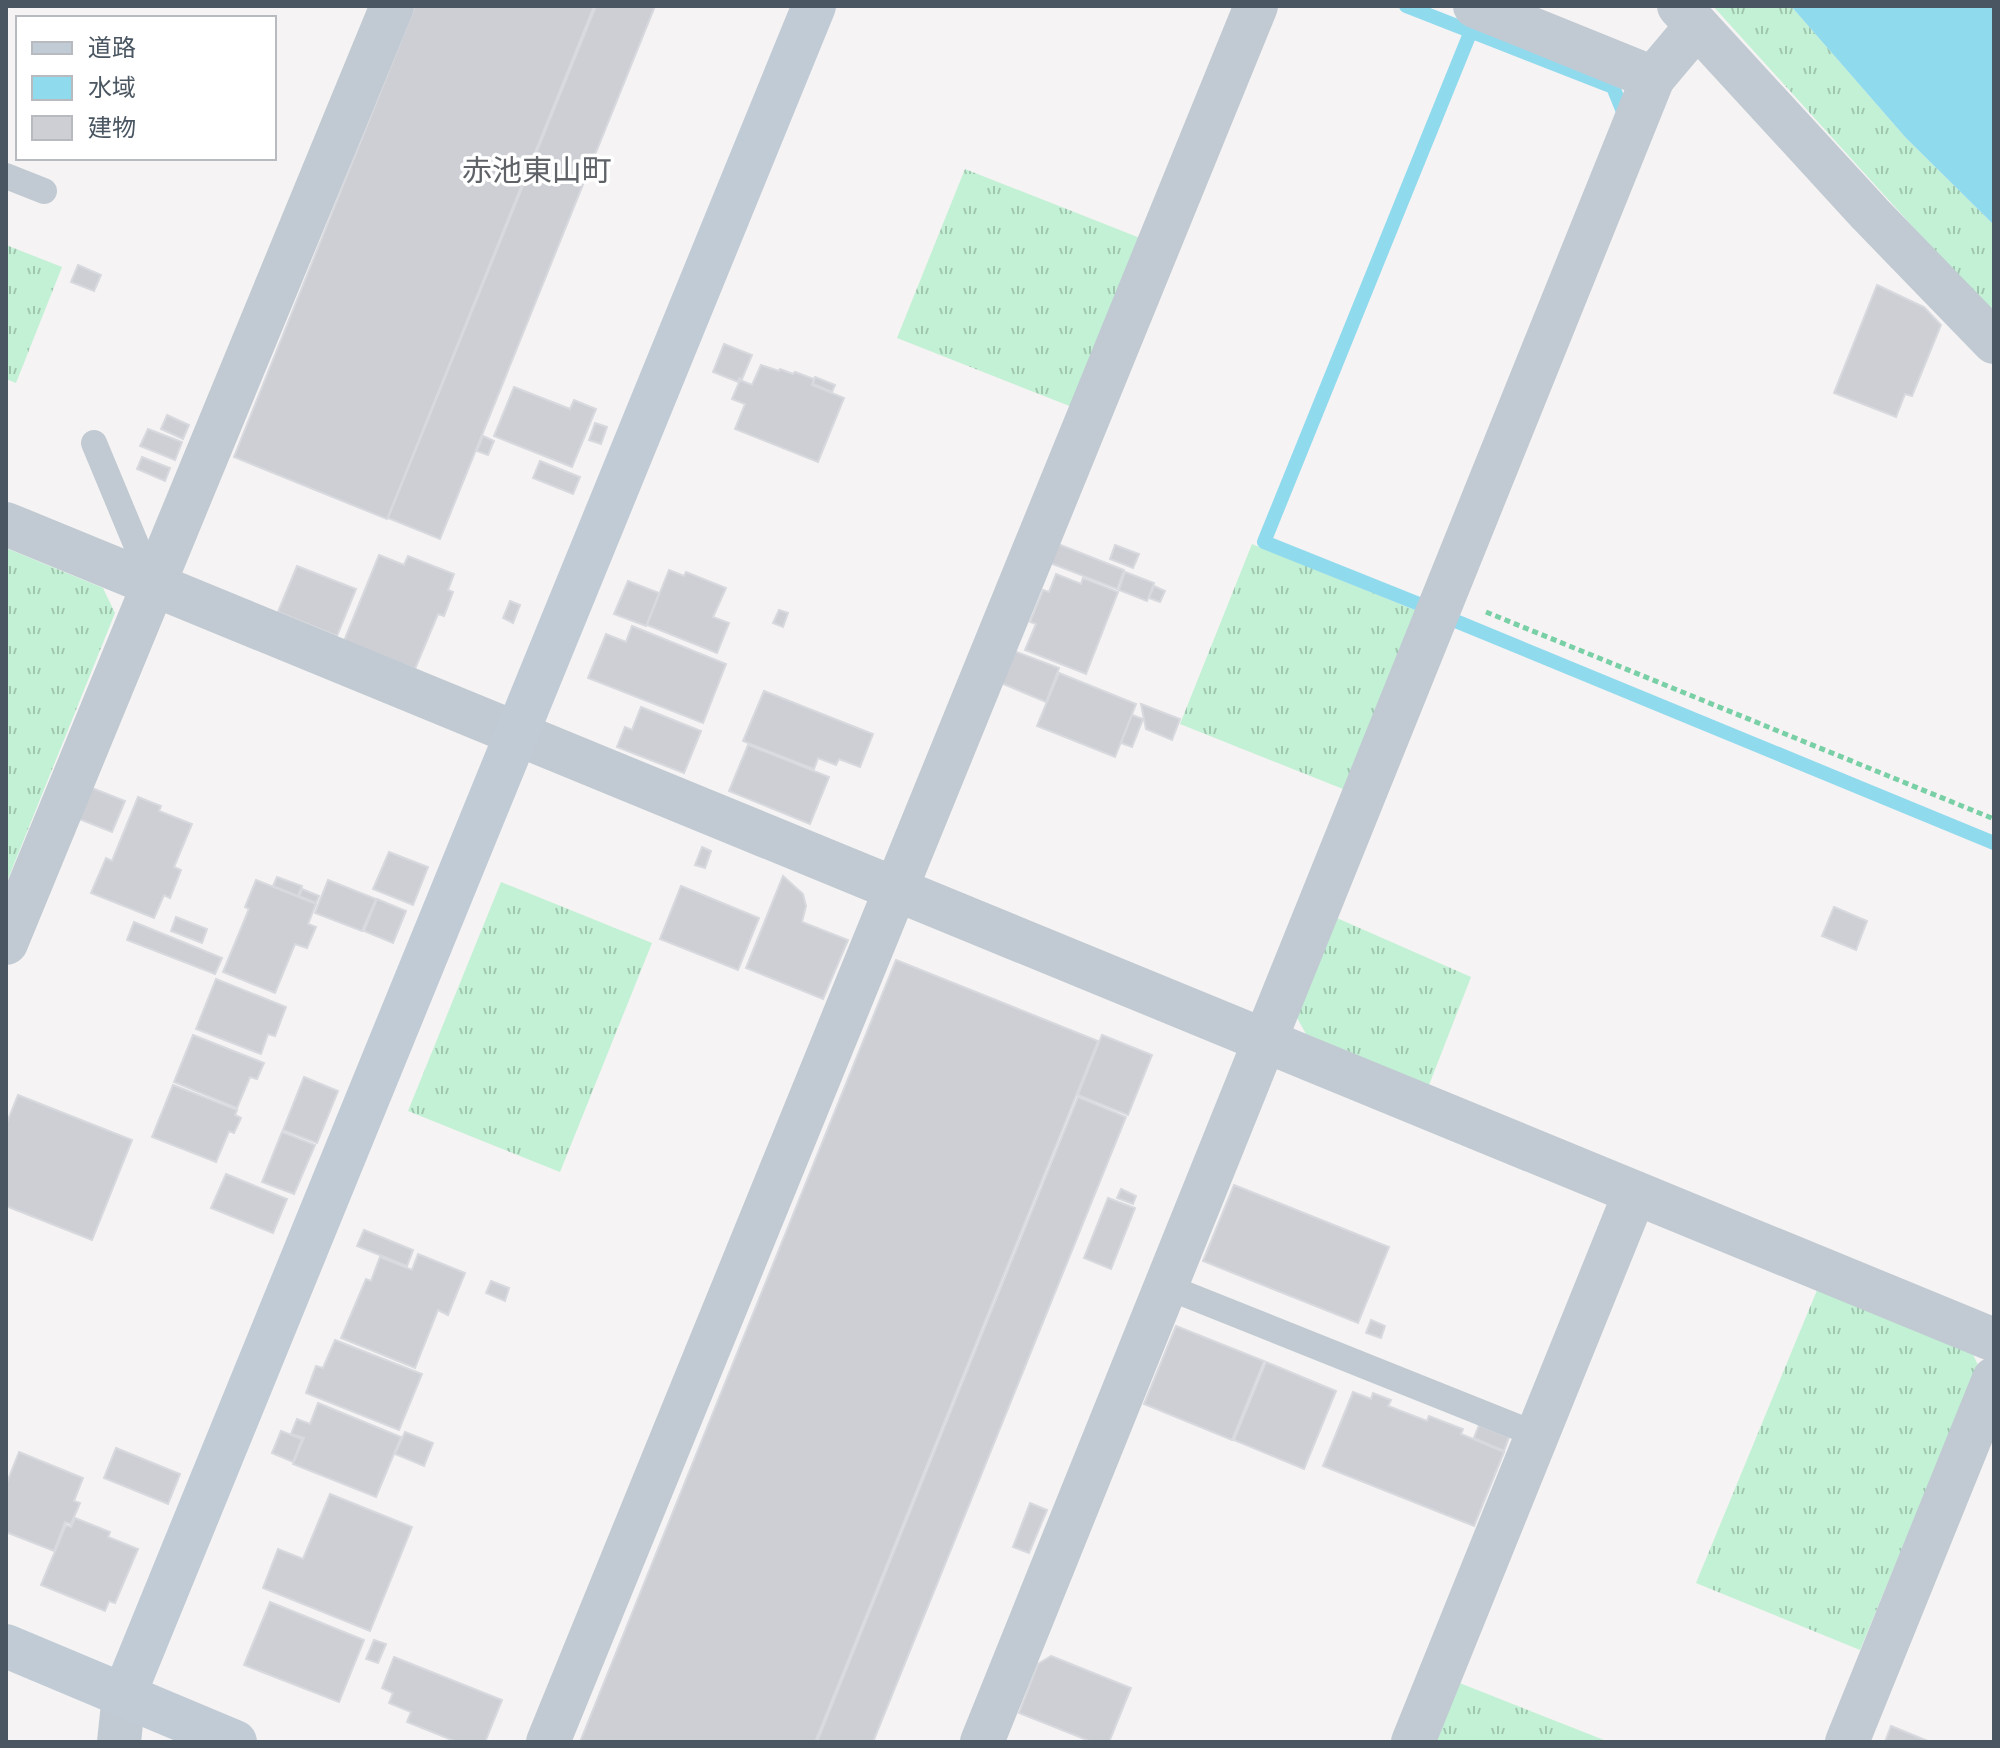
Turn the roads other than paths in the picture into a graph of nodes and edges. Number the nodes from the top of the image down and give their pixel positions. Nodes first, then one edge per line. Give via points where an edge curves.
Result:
1 (392, 6) edge
2 (814, 6) edge
3 (1256, 6) edge
4 (1475, 6) edge
5 (1688, 17) edge
6 (1653, 78) junction
7 (6, 176) edge
8 (44, 191) dead end
9 (1994, 342) edge
10 (94, 443) dead end
11 (6, 524) edge
12 (153, 585) junction
13 (517, 734) junction
14 (896, 890) junction
15 (6, 943) edge
16 (1264, 1040) junction
17 (1635, 1193) junction
18 (1165, 1286) junction
19 (1994, 1340) edge
20 (1994, 1379) edge
21 (1537, 1435) junction
22 (6, 1646) edge
23 (124, 1695) junction
24 (119, 1742) edge
25 (235, 1742) edge
26 (548, 1742) edge
27 (982, 1742) edge
28 (1413, 1742) edge
29 (1847, 1742) edge

1 - 12 street
2 - 13 street
3 - 14 street
4 - 6 street
5 - 6 street
5 - 9 street
6 - 16 street
7 - 8 lane
10 - 12 lane
11 - 12 street
12 - 13 street
12 - 15 street
13 - 14 street
13 - 23 street
14 - 16 street
14 - 26 street
16 - 17 street
16 - 18 street
17 - 19 street
17 - 21 street
18 - 21 lane
18 - 27 street
20 - 29 street
21 - 28 street
22 - 23 street
23 - 24 street
23 - 25 street

